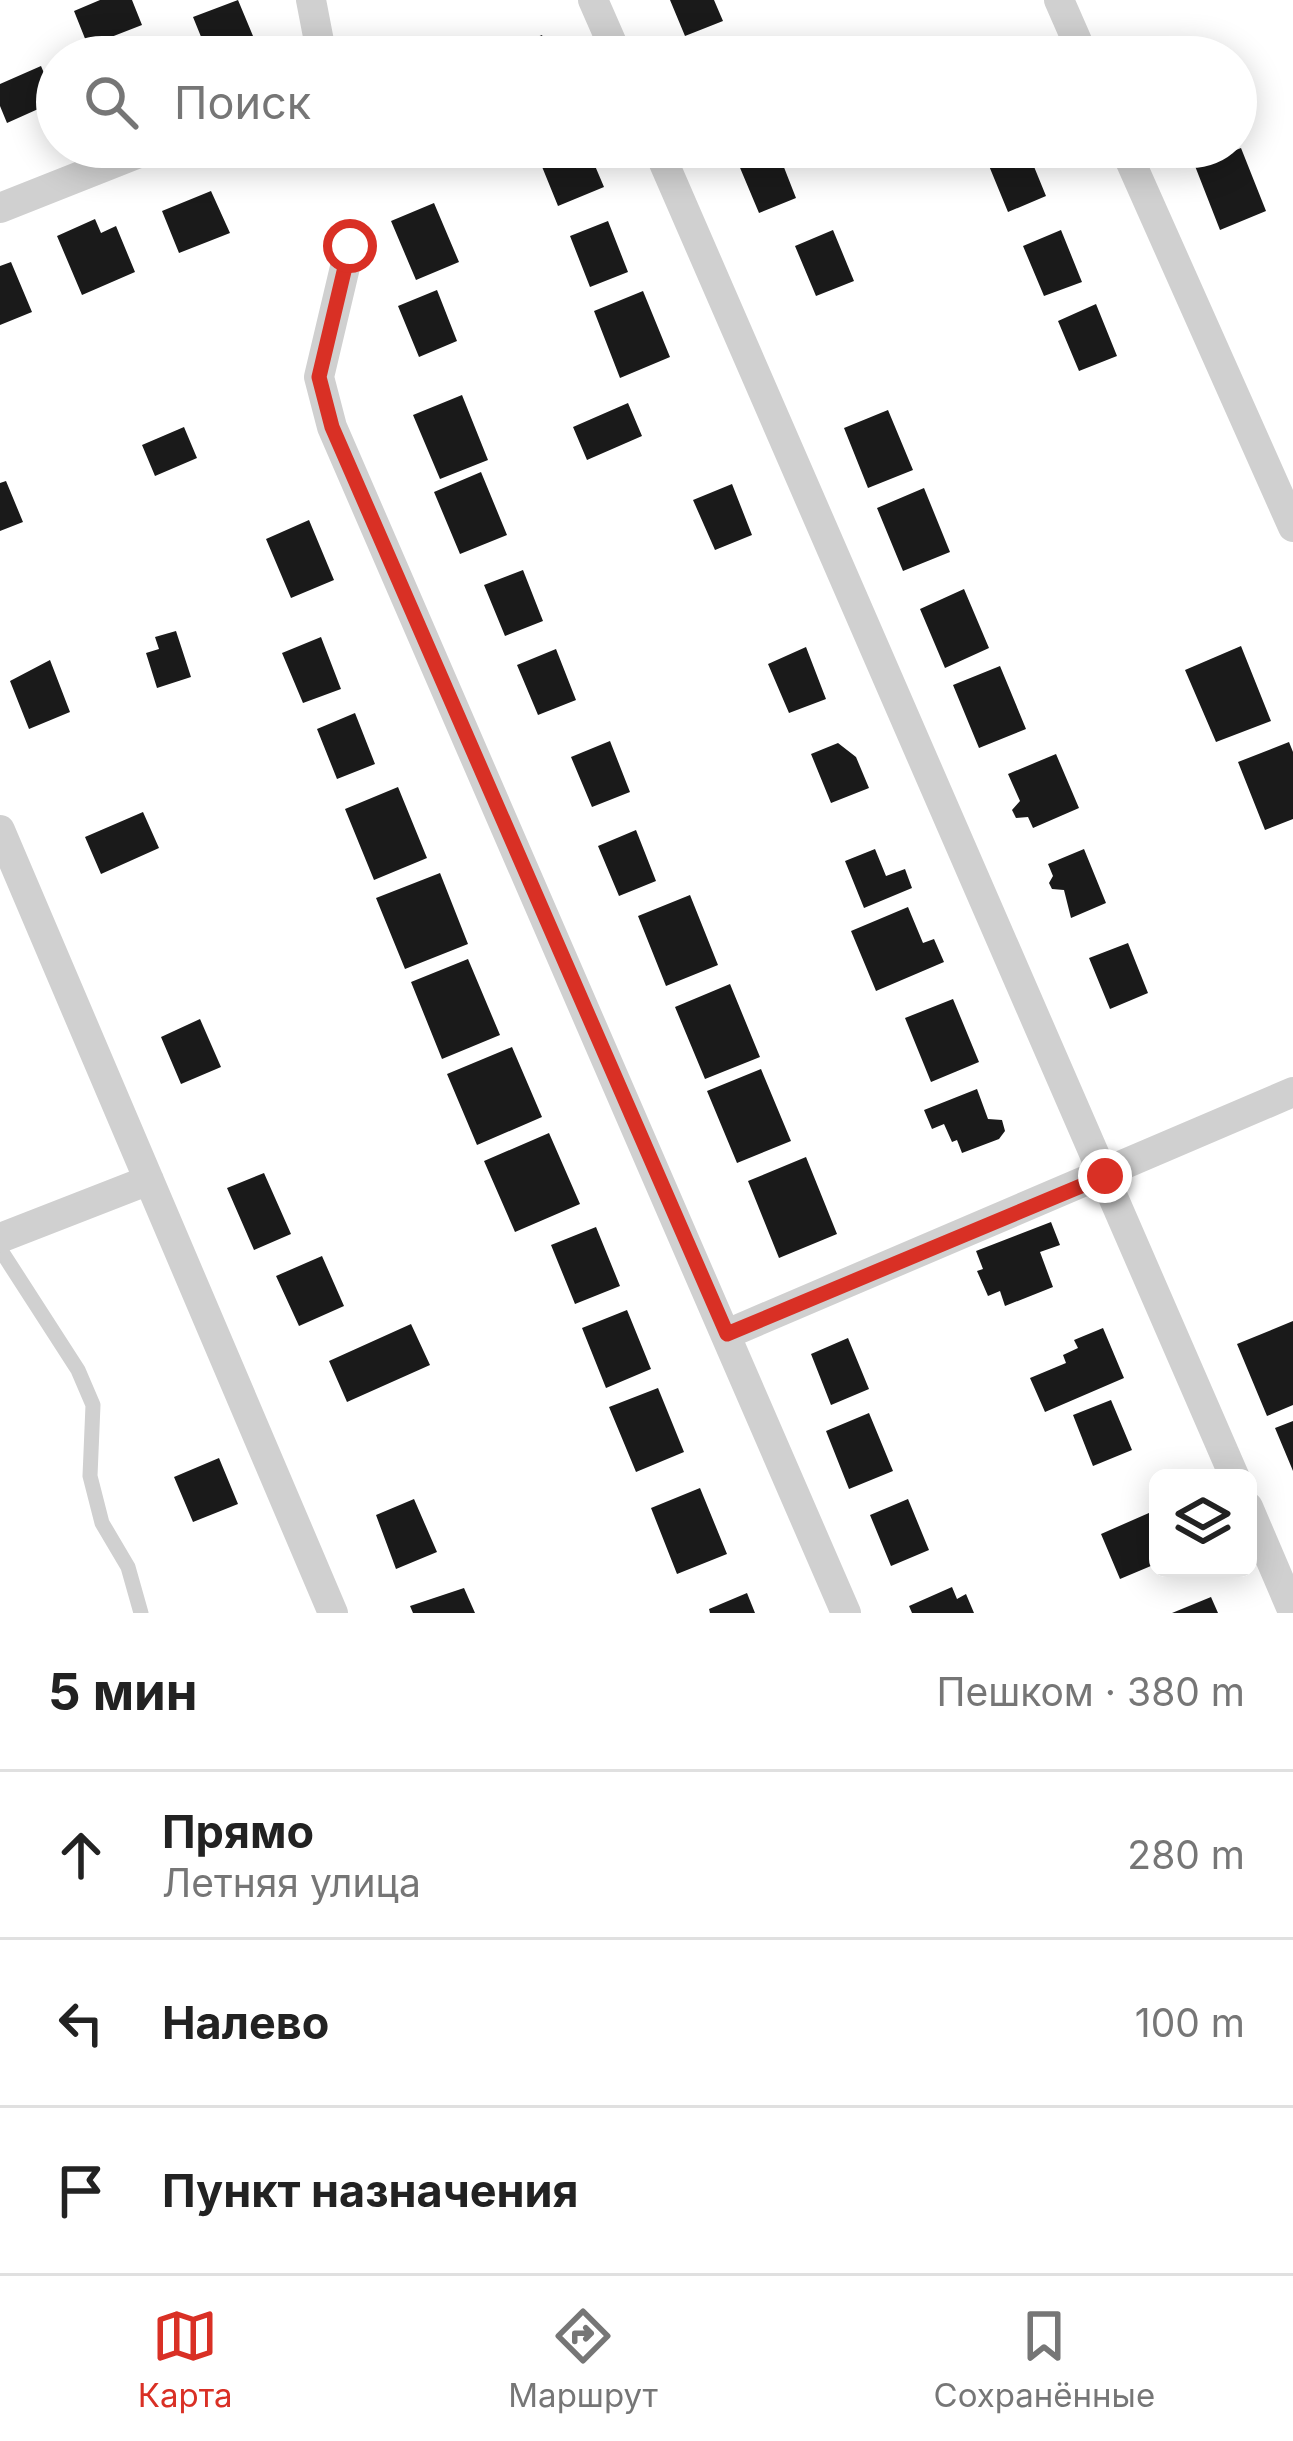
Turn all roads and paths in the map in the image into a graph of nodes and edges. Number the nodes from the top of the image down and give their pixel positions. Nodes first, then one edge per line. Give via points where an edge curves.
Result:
1 (311, 0) edge
2 (593, 0) edge
3 (1059, 0) edge
4 (318, 36) edge
5 (609, 36) edge
6 (1075, 36) edge
7 (101, 168) edge
8 (666, 168) edge
9 (1133, 168) edge
10 (0, 208) edge
11 (350, 246) dead end
12 (1293, 527) edge
13 (0, 830) edge
14 (1293, 1092) edge
15 (1105, 1176) junction
16 (148, 1180) junction
17 (0, 1238) edge
18 (0, 1249) edge
19 (727, 1334) junction
20 (1231, 1469) edge
21 (1257, 1529) edge
22 (1293, 1612) edge
23 (141, 1613) edge
24 (333, 1613) edge
25 (846, 1613) edge

1 - 4 street
2 - 5 street
3 - 6 street
7 - 10 street
8 - 15 street
9 - 12 street
11 - 19 street via 319,377 332,427
13 - 16 street
14 - 15 street
15 - 19 street
15 - 20 street
16 - 17 street
16 - 24 street
18 - 23 lane via 93,1405 89,1477
19 - 25 street
21 - 22 street

